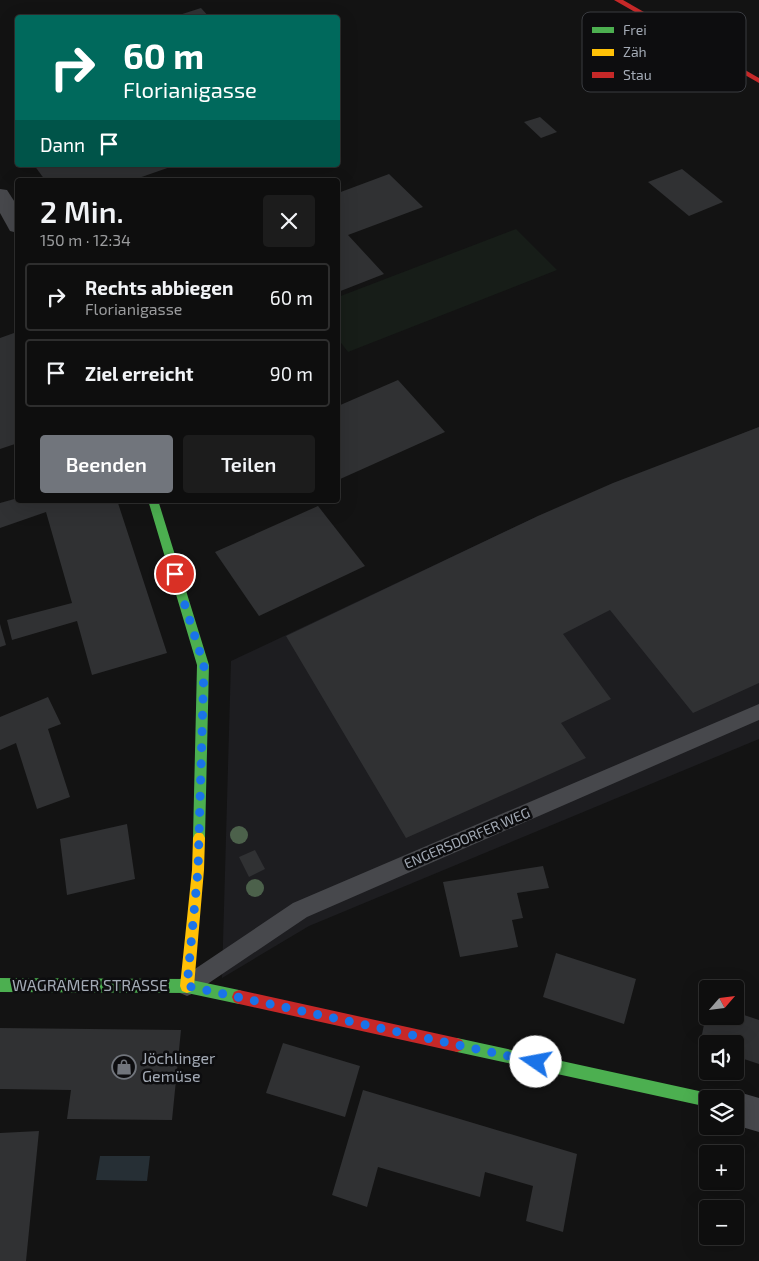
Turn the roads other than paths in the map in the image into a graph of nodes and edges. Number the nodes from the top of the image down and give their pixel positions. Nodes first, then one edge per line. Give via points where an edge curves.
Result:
1 (618, 0) edge
2 (639, 12) edge
3 (746, 74) edge
4 (759, 81) edge
5 (0, 195) edge
6 (15, 221) edge
7 (154, 503) edge
8 (759, 712) edge
9 (0, 985) edge
10 (187, 986) junction
11 (699, 1098) edge
12 (744, 1111) edge
13 (759, 1115) edge

1 - 2 street
3 - 4 street
5 - 6 street
7 - 10 street via 204,665 198,870
8 - 10 lane, ENGERSDORFER WEG via 300,910
9 - 10 street, WAGRAMER STRASSE
10 - 11 street, WAGRAMER STRASSE
12 - 13 street

